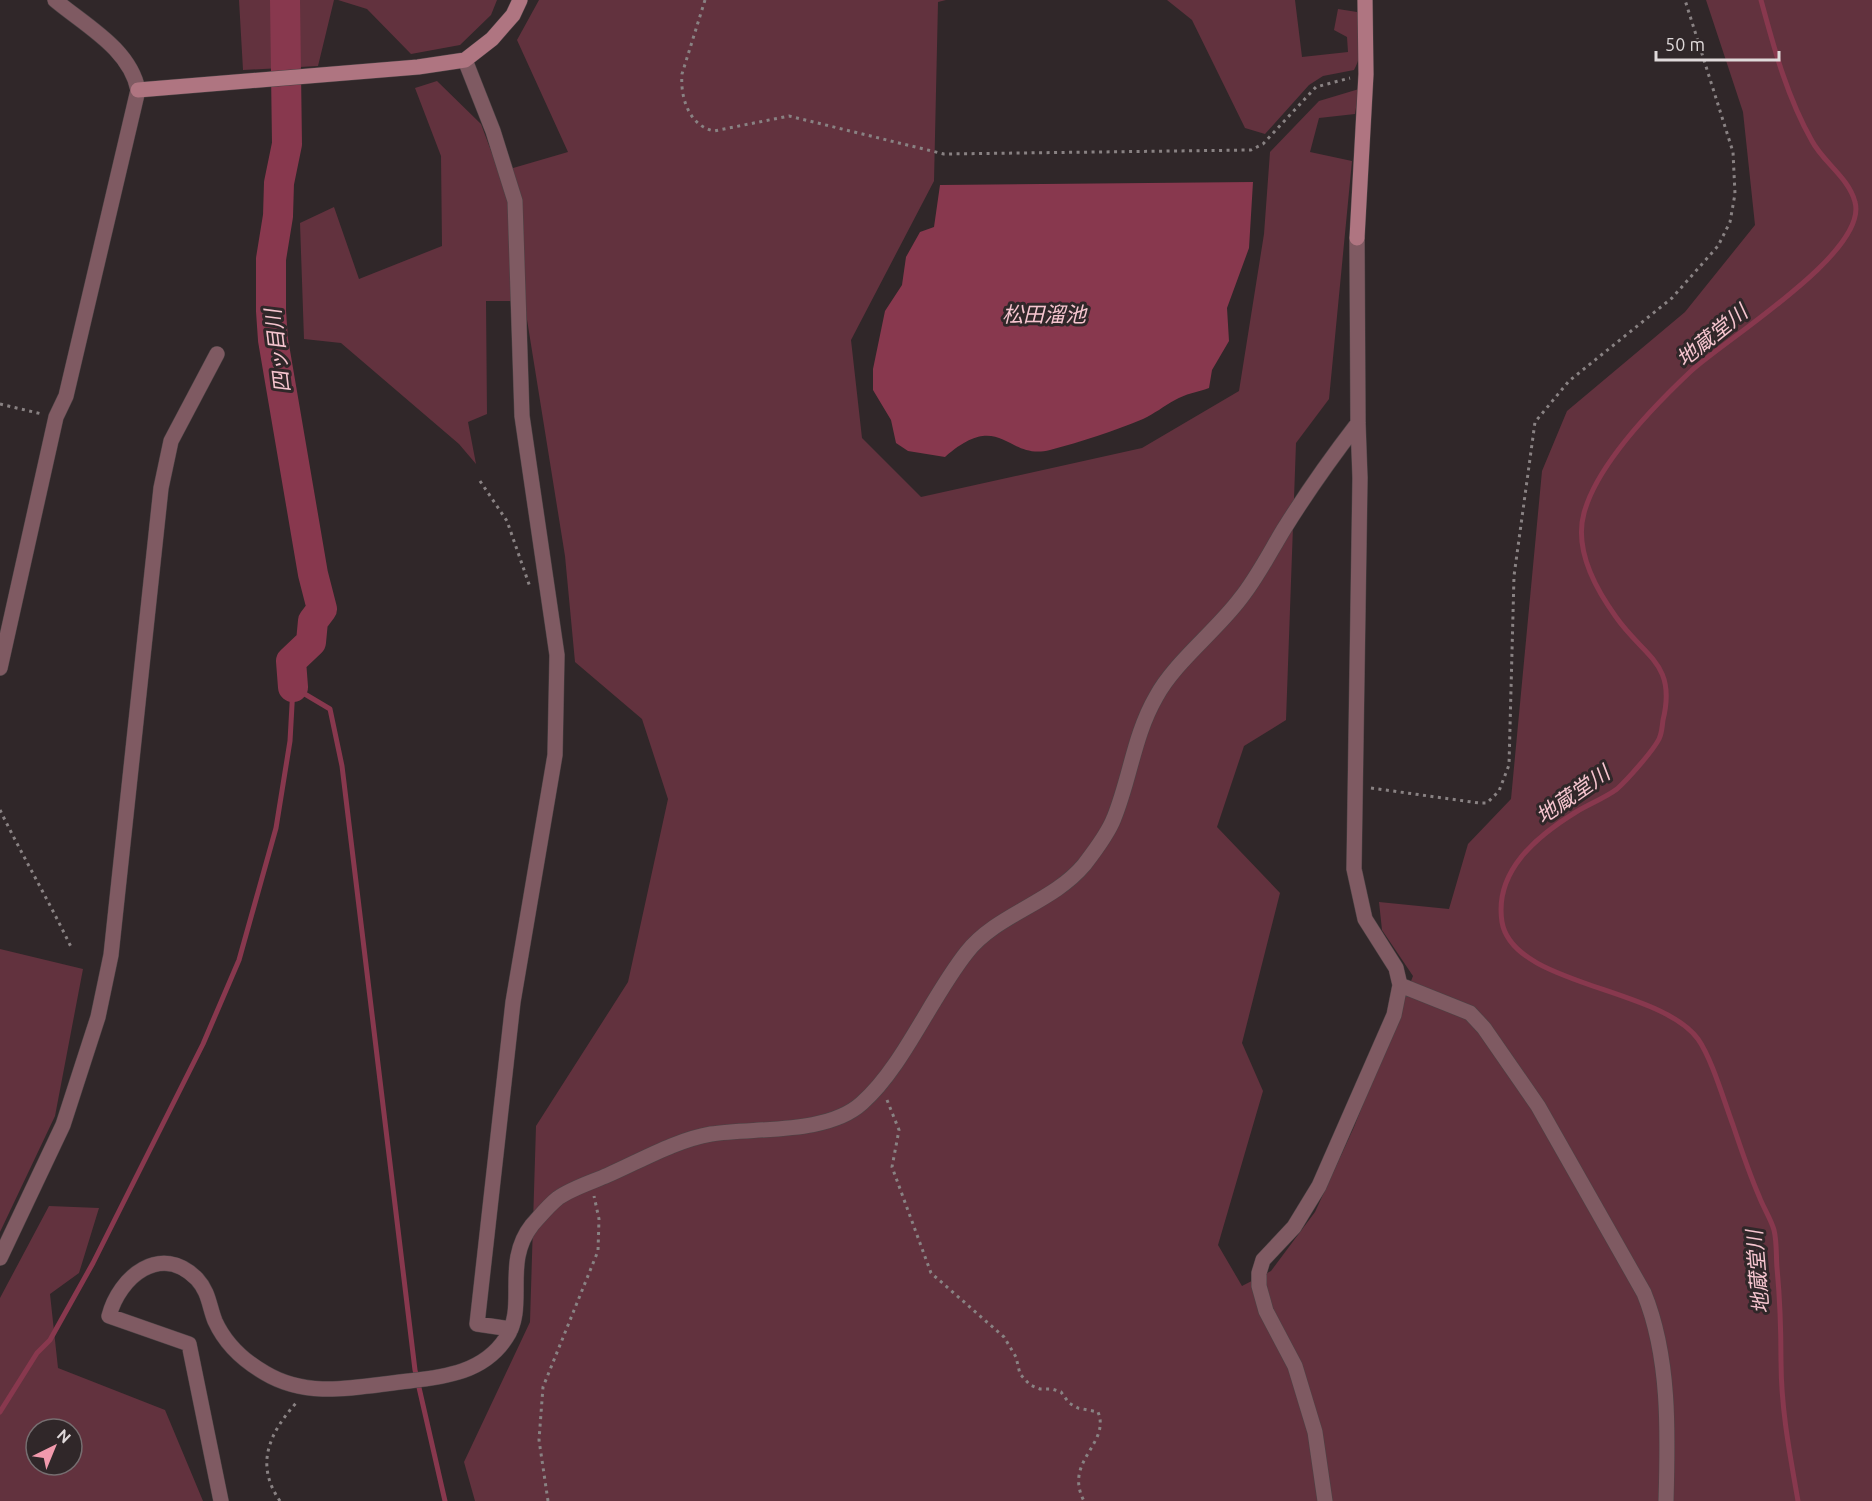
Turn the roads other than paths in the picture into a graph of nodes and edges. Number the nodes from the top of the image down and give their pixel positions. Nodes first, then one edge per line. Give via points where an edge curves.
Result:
1 (55, 0) edge
2 (519, 0) edge
3 (1365, 0) edge
4 (465, 60) junction
5 (138, 90) junction
6 (217, 354) dead end
7 (1358, 423) junction
8 (0, 668) edge
9 (1400, 985) junction
10 (0, 1258) edge
11 (511, 1329) junction
12 (221, 1501) edge
13 (1325, 1501) edge
14 (1666, 1501) edge

1 - 5 street via 121,55 135,74
2 - 4 street via 513,15 492,39
3 - 7 street via 1366,75 1357,238
4 - 5 street
4 - 11 street via 515,201 522,416 557,655 555,755 513,1002 477,1324
5 - 8 street via 66,396 56,417
6 - 10 street via 171,441 161,488 111,955 98,1017 63,1125
7 - 9 street via 1354,868 1365,918 1396,968
7 - 11 street via 1320,472 1241,598 1158,692 1143,724 1113,822 1084,864 1057,891 971,946 880,1084 858,1107 837,1117 804,1126 706,1135 560,1197 524,1236 514,1275 516,1308
9 - 13 street via 1394,1015 1319,1186 1294,1227 1263,1260 1259,1273 1266,1311 1295,1366 1315,1432
9 - 14 street via 1470,1013 1484,1028 1538,1106 1644,1293 1654,1319 1663,1368
11 - 12 street via 504,1342 482,1363 442,1378 341,1390 293,1386 267,1375 224,1337 207,1292 194,1276 177,1266 148,1267 134,1273 116,1294 109,1316 189,1344

